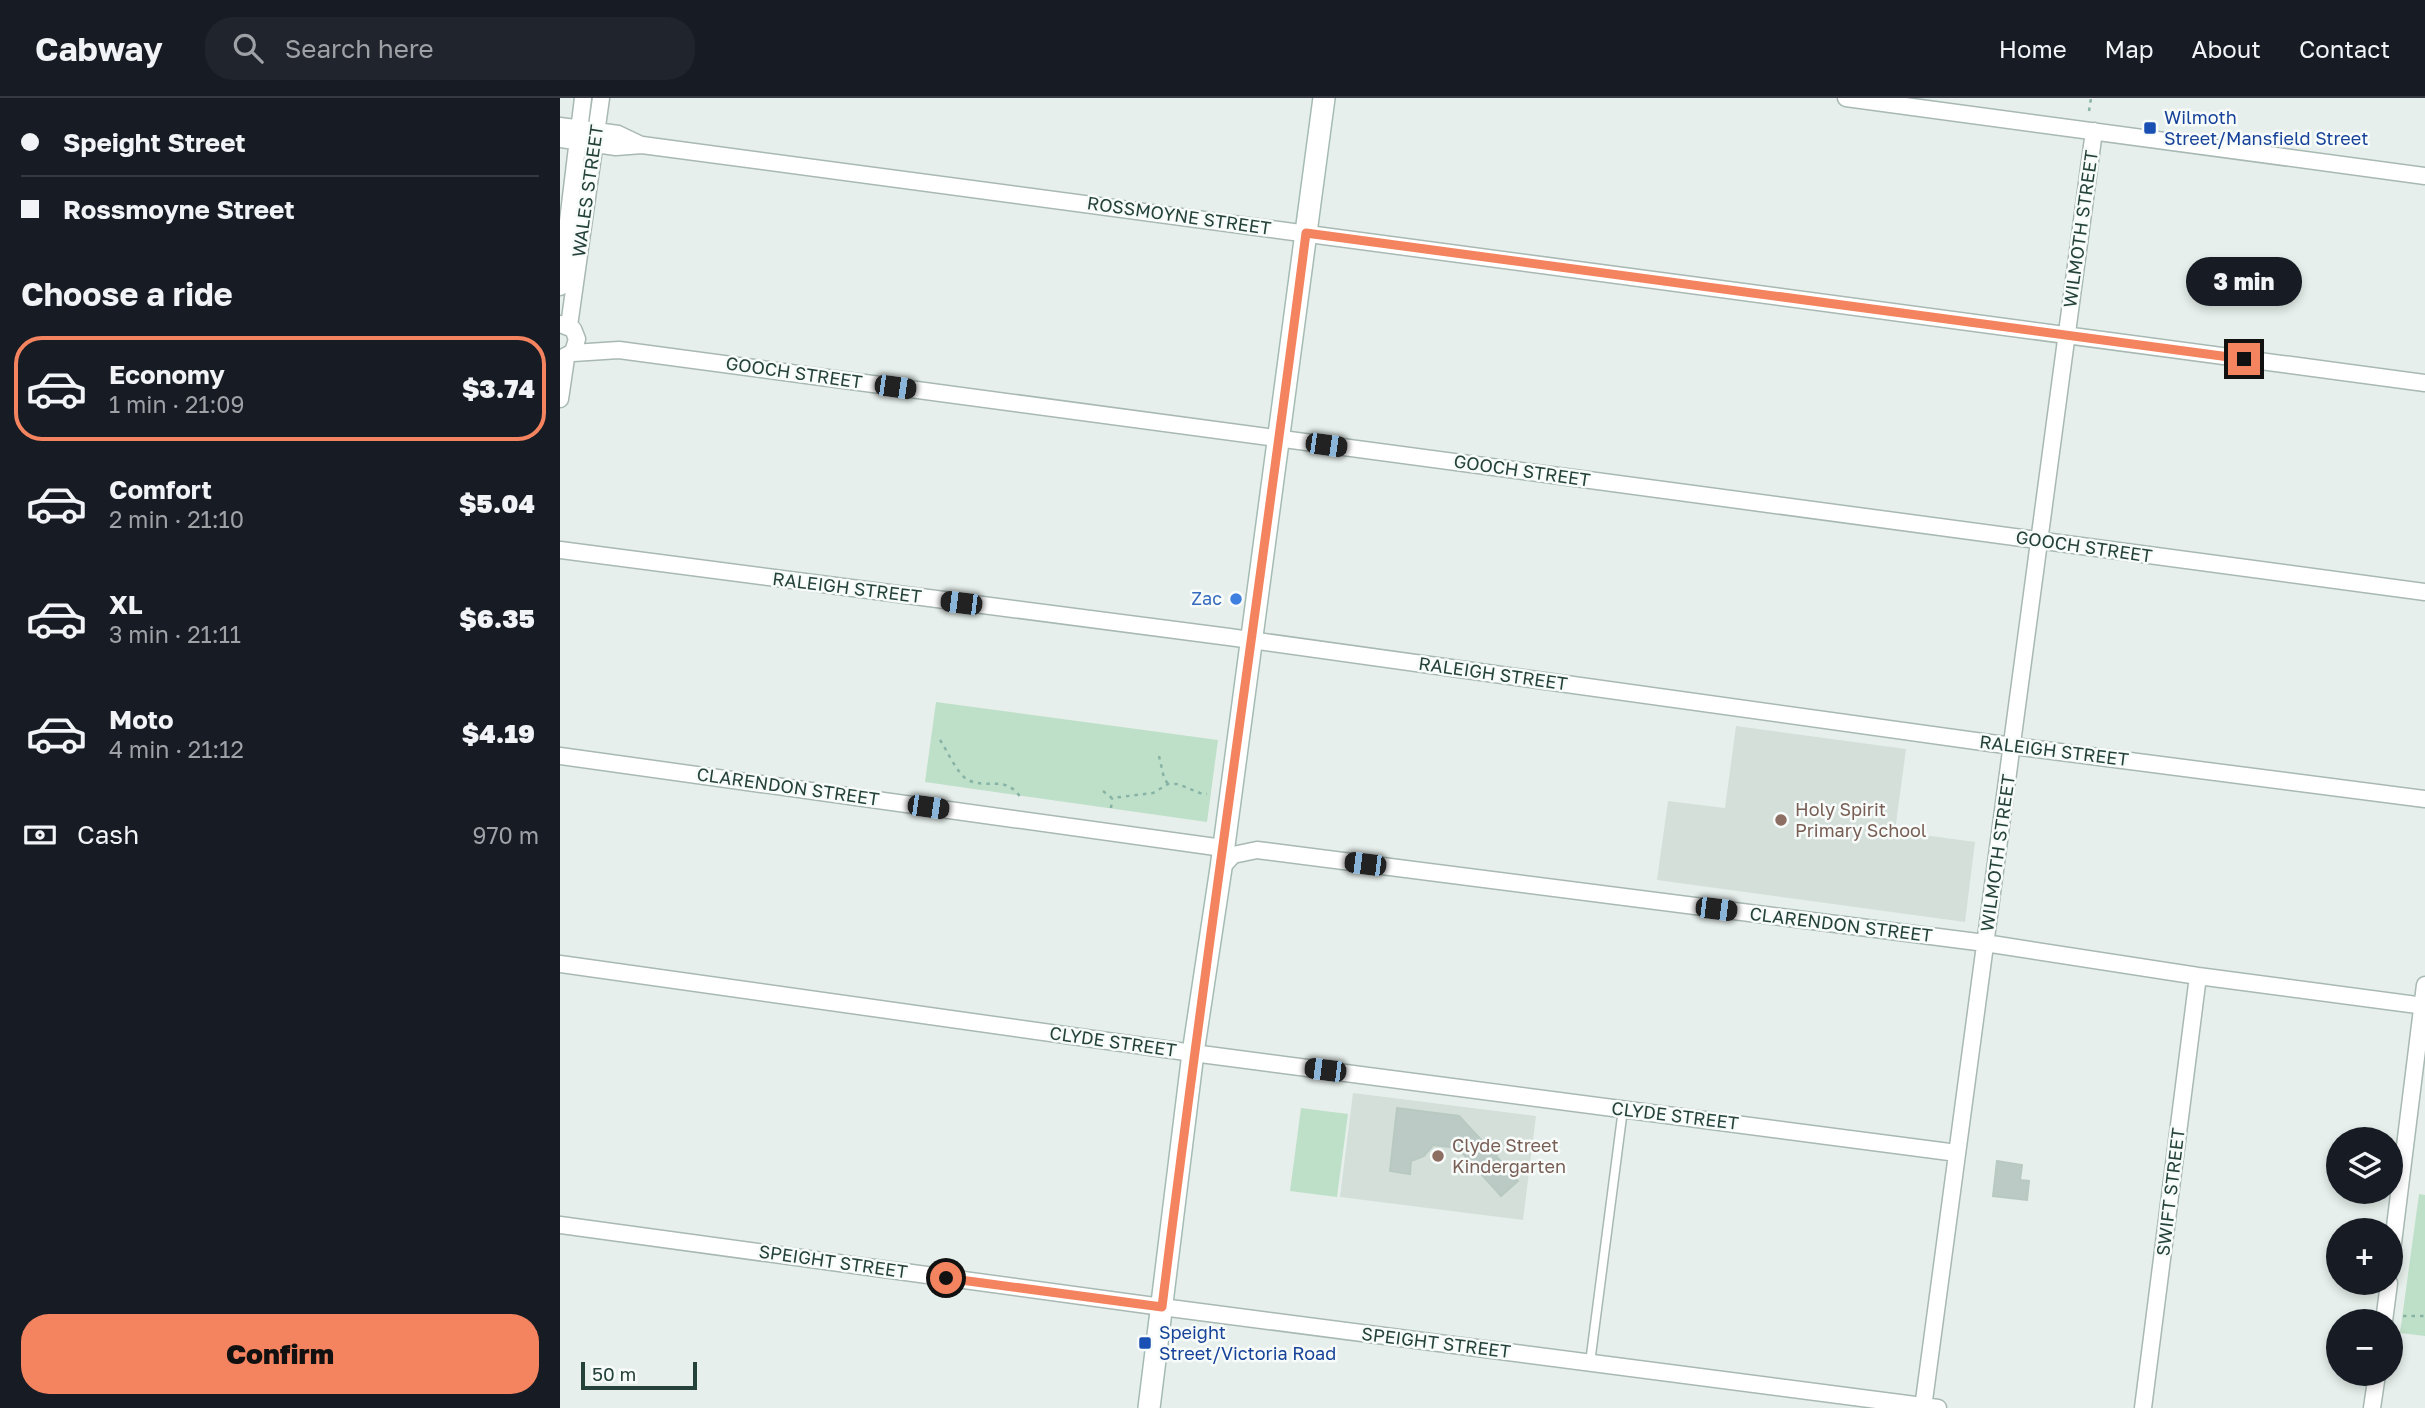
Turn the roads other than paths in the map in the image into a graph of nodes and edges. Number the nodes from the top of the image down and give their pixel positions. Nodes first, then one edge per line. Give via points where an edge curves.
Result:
1 (583, 98) edge
2 (601, 98) edge
3 (1324, 98) edge
4 (1846, 98) edge
5 (560, 126) edge
6 (2094, 131) junction
7 (579, 135) junction
8 (596, 138) junction
9 (560, 139) edge
10 (2425, 176) edge
11 (1306, 233) junction
12 (560, 287) edge
13 (567, 327) edge
14 (2067, 335) junction
15 (619, 350) junction
16 (566, 357) edge
17 (2425, 383) edge
18 (560, 399) edge
19 (1278, 438) junction
20 (2039, 541) junction
21 (560, 550) edge
22 (2425, 592) edge
23 (1251, 641) junction
24 (2014, 746) junction
25 (560, 756) edge
26 (2425, 799) edge
27 (1222, 858) junction
28 (1985, 943) junction
29 (560, 964) edge
30 (2198, 976) junction
31 (2425, 985) edge
32 (2424, 1006) edge
33 (1193, 1053) junction
34 (1623, 1109) junction
35 (1957, 1153) junction
36 (2396, 1218) edge
37 (560, 1225) edge
38 (1162, 1307) junction
39 (1590, 1363) junction
40 (2375, 1386) edge
41 (1928, 1407) edge
42 (1149, 1408) edge
43 (2143, 1408) edge
44 (2372, 1408) edge

1 - 7 street, WALES STREET
2 - 8 street, WALES STREET
3 - 11 street
4 - 6 street
5 - 7 street, ROSSMOYNE STREET
6 - 10 street
6 - 14 street, WILMOTH STREET
7 - 8 street, ROSSMOYNE STREET
7 - 9 street, ROSSMOYNE STREET
7 - 12 street, WALES STREET
8 - 11 street, ROSSMOYNE STREET via 618,134 642,145
8 - 13 street, WALES STREET
11 - 14 street, ROSSMOYNE STREET
11 - 19 street
13 - 15 street, GOOCH STREET
13 - 16 street, WALES STREET via 577,344
14 - 17 street, ROSSMOYNE STREET
14 - 20 street, WILMOTH STREET
15 - 16 street, GOOCH STREET
15 - 19 street, GOOCH STREET
16 - 18 street
19 - 20 street, GOOCH STREET
19 - 23 street
20 - 22 street, GOOCH STREET
20 - 24 street, WILMOTH STREET
21 - 23 street, RALEIGH STREET
23 - 24 street, RALEIGH STREET
23 - 27 street
24 - 26 street, RALEIGH STREET
24 - 28 street, WILMOTH STREET
25 - 27 street, CLARENDON STREET
27 - 28 street, CLARENDON STREET via 1257,850
27 - 33 street
28 - 30 street, CLARENDON STREET
28 - 35 street, WILMOTH STREET
29 - 33 street, CLYDE STREET
30 - 32 street, CLARENDON STREET
30 - 43 street, SWIFT STREET
31 - 32 street
32 - 36 street
33 - 34 street, CLYDE STREET
33 - 38 street
34 - 35 street, CLYDE STREET
34 - 39 lane
35 - 41 street, WILMOTH STREET
37 - 38 street, SPEIGHT STREET
38 - 39 street, SPEIGHT STREET
38 - 42 street
39 - 41 street, SPEIGHT STREET
40 - 44 street

